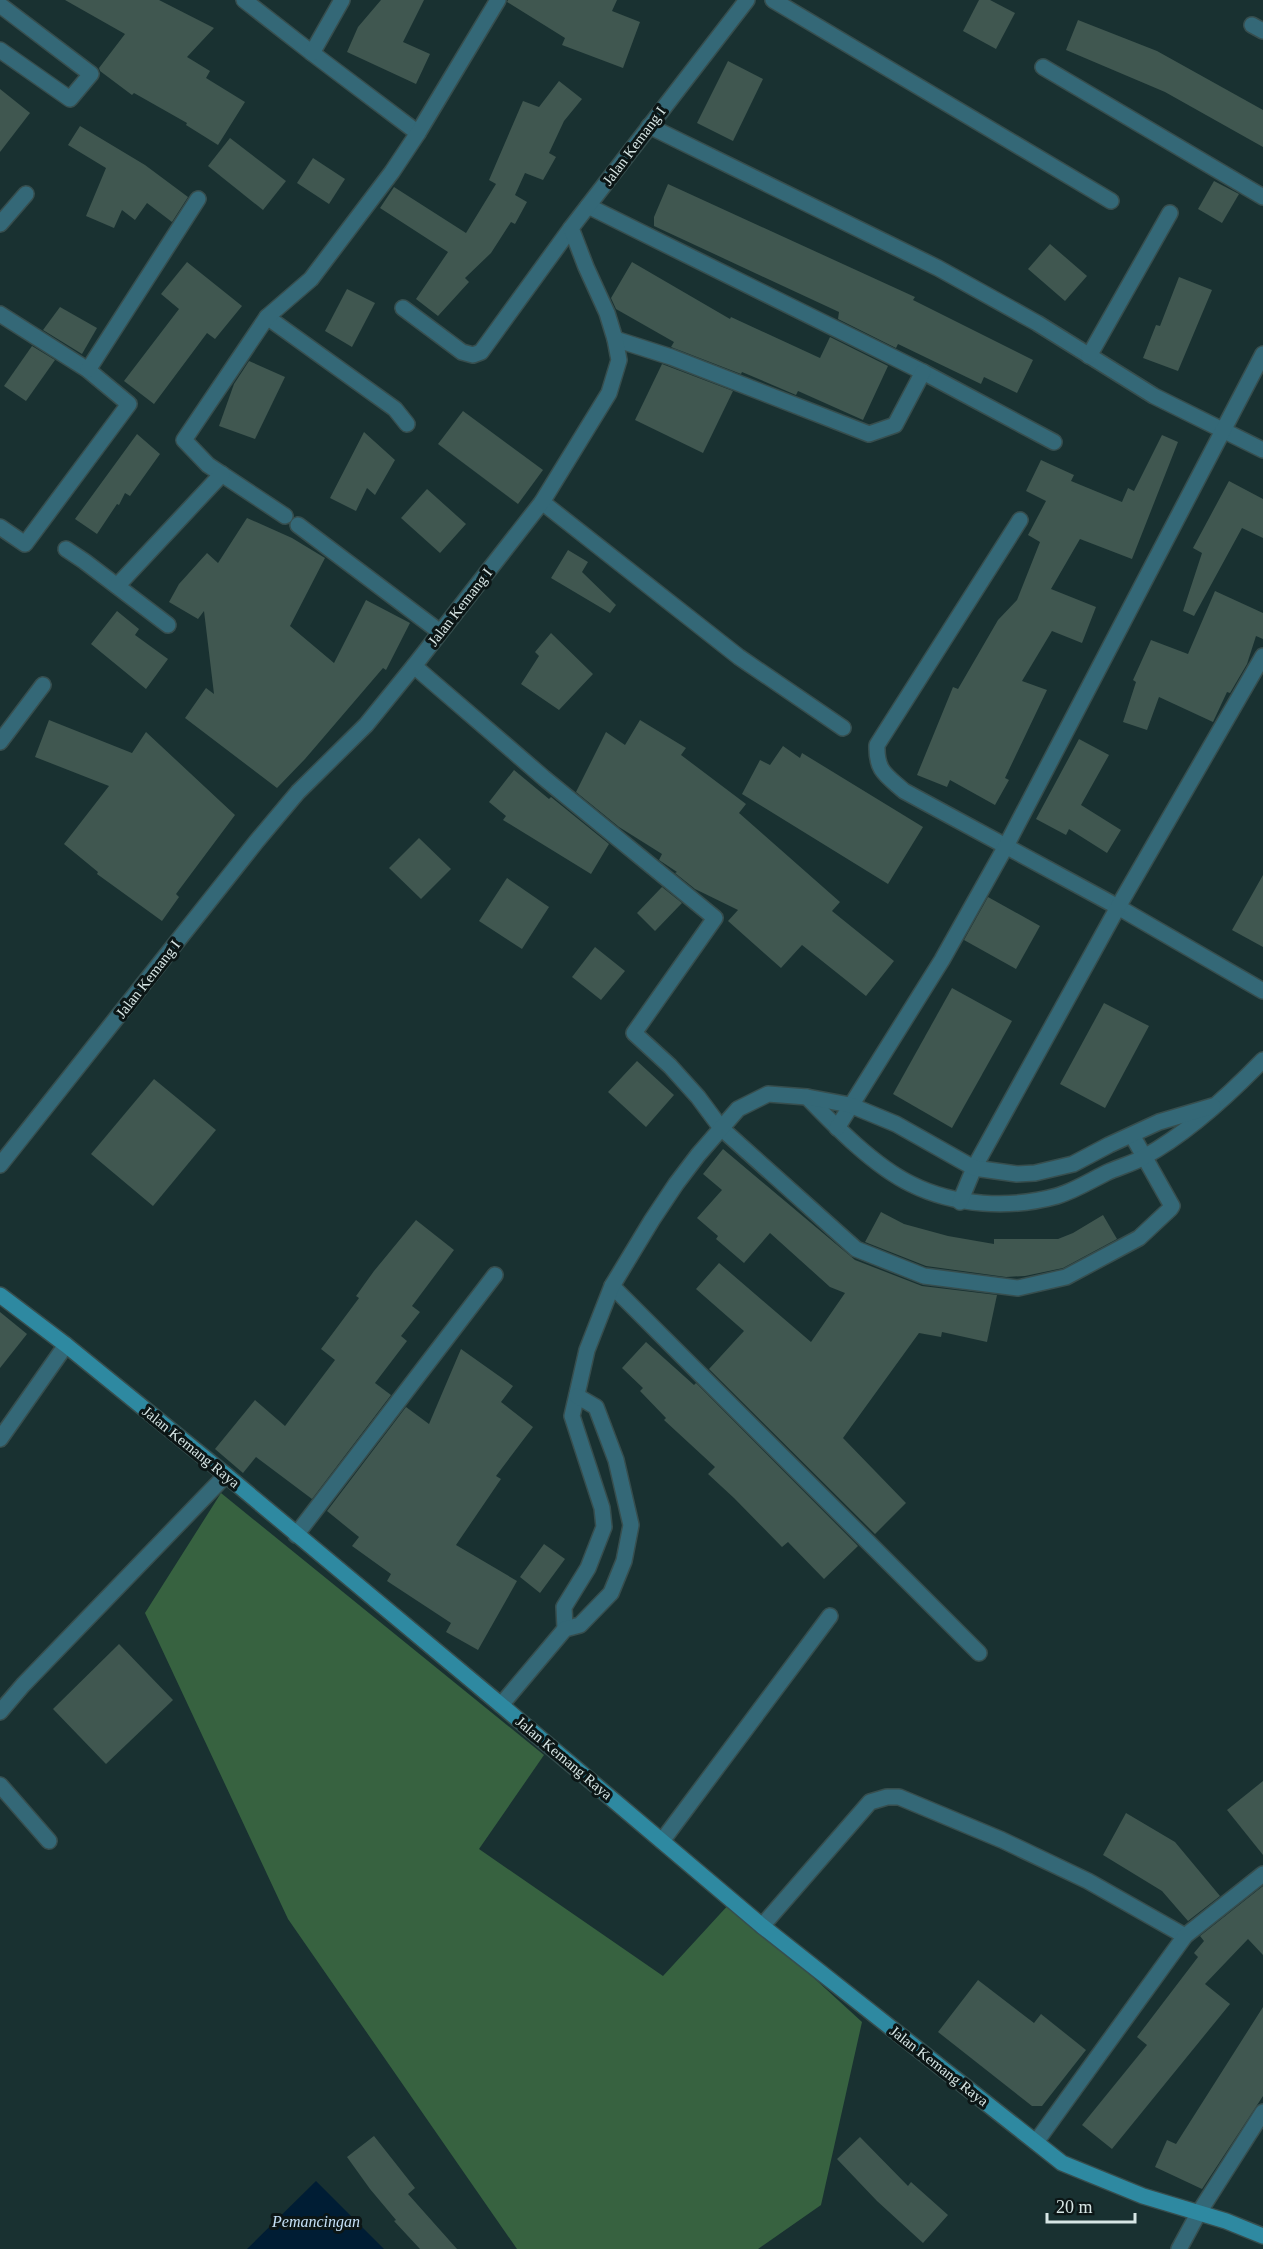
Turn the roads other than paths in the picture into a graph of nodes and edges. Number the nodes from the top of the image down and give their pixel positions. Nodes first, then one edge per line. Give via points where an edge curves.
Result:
1 (244, 0) edge
2 (342, 0) edge
3 (498, 0) edge
4 (747, 0) edge
5 (773, 0) edge
6 (0, 5) edge
7 (0, 50) edge
8 (312, 54) junction
9 (1043, 67) dead end
10 (649, 126) junction
11 (418, 133) junction
12 (26, 194) dead end
13 (1263, 197) edge
14 (198, 199) dead end
15 (1111, 201) dead end
16 (588, 206) junction
17 (1170, 213) dead end
18 (0, 224) edge
19 (572, 228) junction
20 (403, 308) dead end
21 (0, 315) edge
22 (267, 317) junction
23 (615, 339) junction
24 (1263, 354) edge
25 (1089, 356) junction
26 (88, 370) junction
27 (923, 372) junction
28 (406, 424) dead end
29 (1222, 430) junction
30 (1054, 442) dead end
31 (1263, 450) edge
32 (222, 474) junction
33 (542, 502) junction
34 (285, 516) dead end
35 (1020, 520) dead end
36 (298, 525) dead end
37 (0, 527) edge
38 (66, 549) dead end
39 (117, 586) junction
40 (168, 625) dead end
41 (440, 632) junction
42 (1263, 656) edge
43 (414, 666) junction
44 (43, 685) dead end
45 (843, 728) dead end
46 (0, 742) edge
47 (1006, 846) junction
48 (1118, 907) junction
49 (1263, 991) edge
50 (1263, 1060) edge
51 (807, 1096) junction
52 (850, 1105) junction
53 (1213, 1106) junction
54 (721, 1128) junction
55 (837, 1128) junction
56 (1132, 1134) junction
57 (1143, 1158) junction
58 (0, 1166) edge
59 (974, 1168) junction
60 (960, 1202) junction
61 (495, 1275) dead end
62 (612, 1286) junction
63 (0, 1295) edge
64 (66, 1345) junction
65 (577, 1396) junction
66 (0, 1439) edge
67 (226, 1475) junction
68 (631, 1524) junction
69 (604, 1527) junction
70 (296, 1534) junction
71 (830, 1616) dead end
72 (565, 1629) junction
73 (980, 1653) dead end
74 (501, 1705) junction
75 (0, 1712) edge
76 (0, 1785) edge
77 (49, 1841) dead end
78 (662, 1841) junction
79 (1263, 1874) edge
80 (762, 1926) junction
81 (1185, 1936) junction
82 (1263, 2112) edge
83 (1036, 2142) junction
84 (1198, 2214) junction
85 (1263, 2236) edge
86 (1179, 2249) edge

1 - 8 street
2 - 8 street
3 - 11 street
4 - 10 street, Jalan Kemang I
5 - 15 street
6 - 7 street via 91,74 70,99
8 - 11 street
9 - 13 street
10 - 16 street, Jalan Kemang I
10 - 25 street via 938,268
11 - 22 street via 325,262
12 - 18 street
14 - 26 street
16 - 19 street, Jalan Kemang I
16 - 27 street
17 - 25 street
19 - 20 street via 481,352 462,352
19 - 23 street, Jalan Kemang I
21 - 26 street
22 - 28 street via 394,409
22 - 32 street via 184,440
23 - 27 street via 869,434 895,425
23 - 33 street, Jalan Kemang I via 619,360 609,393
24 - 29 street
25 - 29 street via 1154,396
26 - 37 street via 129,404 25,544
27 - 30 street
29 - 31 street
29 - 47 street
32 - 34 street
32 - 39 street
33 - 41 street, Jalan Kemang I
33 - 45 street via 739,657
35 - 47 street via 877,745 876,759 881,770 904,791
36 - 41 street
38 - 39 street
39 - 40 street
41 - 43 street, Jalan Kemang I
42 - 48 street
43 - 54 street via 715,918 634,1033 670,1066
43 - 58 street, Jalan Kemang I via 366,725 263,833
44 - 46 street
47 - 48 street
47 - 52 street via 942,960
48 - 49 street
48 - 59 street
50 - 53 street
51 - 52 street
51 - 54 street via 768,1094 738,1109
51 - 55 street
52 - 55 street
52 - 59 street via 896,1124
53 - 56 street
53 - 57 street
54 - 57 street via 856,1249 924,1276 1018,1288 1066,1277 1139,1238 1170,1209 1172,1206
54 - 62 street via 676,1184
55 - 60 street via 910,1184
56 - 57 street
56 - 59 street via 1073,1164 1035,1173
57 - 60 street via 1059,1195 1027,1203
59 - 60 street
61 - 70 street
62 - 65 street via 586,1350
62 - 73 street
63 - 64 street, Jalan Kemang Raya
64 - 66 street
64 - 67 street, Jalan Kemang Raya
65 - 68 street via 596,1407 616,1460
65 - 69 street via 572,1416 602,1508
67 - 70 street, Jalan Kemang Raya
67 - 75 street
68 - 69 street
68 - 72 street via 624,1561 611,1593 580,1625
69 - 72 street via 588,1568 564,1607
70 - 74 street, Jalan Kemang Raya
71 - 78 street
72 - 74 street
74 - 78 street, Jalan Kemang Raya
76 - 77 street
78 - 80 street, Jalan Kemang Raya
79 - 81 street
80 - 81 street via 870,1802 899,1797 1088,1881
80 - 83 street, Jalan Kemang Raya
81 - 83 street
82 - 84 street
83 - 84 street, Jalan Kemang Raya via 1062,2163
84 - 85 street, Jalan Kemang Raya
84 - 86 street

